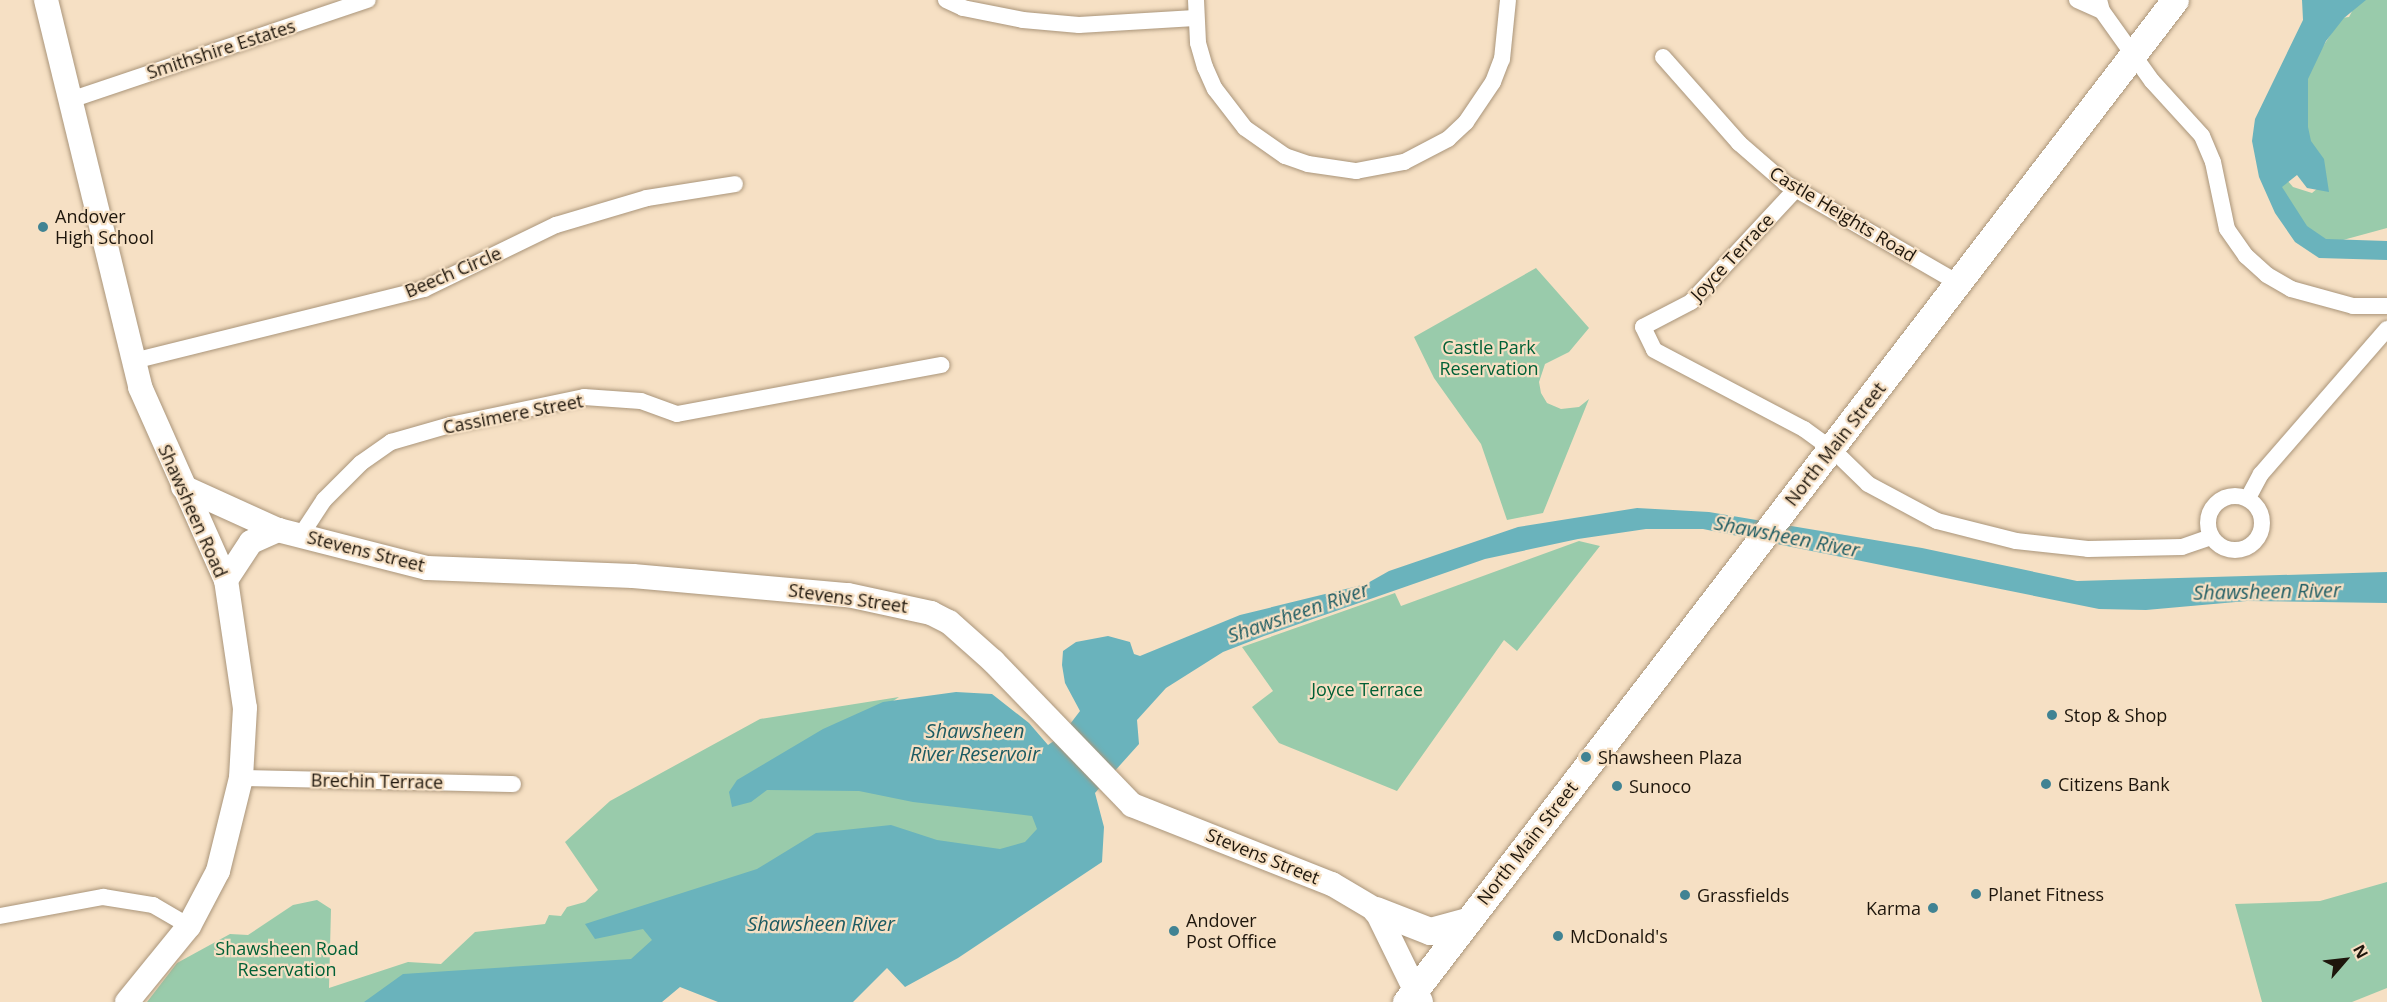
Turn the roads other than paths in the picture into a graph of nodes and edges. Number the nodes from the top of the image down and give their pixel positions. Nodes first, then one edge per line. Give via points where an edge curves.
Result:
1 (46, 0) edge
2 (368, 0) edge
3 (946, 0) edge
4 (1196, 0) edge
5 (1508, 0) edge
6 (2078, 0) edge
7 (2175, 0) edge
8 (2100, 5) edge
9 (1195, 18) junction
10 (2133, 53) junction
11 (1663, 57) dead end
12 (73, 99) junction
13 (735, 184) dead end
14 (1796, 189) junction
15 (1958, 283) junction
16 (2387, 306) edge
17 (2387, 329) edge
18 (133, 361) junction
19 (942, 365) dead end
20 (1832, 449) junction
21 (183, 487) junction
22 (2248, 498) junction
23 (290, 532) junction
24 (2211, 537) junction
25 (226, 580) junction
26 (241, 778) junction
27 (513, 784) dead end
28 (1376, 909) junction
29 (0, 916) edge
30 (1468, 921) junction
31 (189, 926) junction
32 (1414, 998) edge
33 (127, 1002) edge

1 - 12 main road, Shawsheen Road
2 - 12 street, Smithshire Estates
3 - 9 street via 963,8 1023,20 1078,25
4 - 9 street
5 - 9 street via 1508,35 1502,59 1485,96 1466,122 1427,152 1404,162 1356,171 1300,161 1264,143 1245,128 1215,89 1203,59
6 - 8 street
7 - 10 main road, North Main Street
8 - 10 street
10 - 15 main road, North Main Street
10 - 16 street via 2152,81 2202,136 2213,162 2227,229 2246,256 2291,289 2353,306
11 - 14 street, Castle Heights Road via 1760,164
12 - 18 main road, Shawsheen Road
13 - 18 street, Beech Circle via 647,198 556,225 424,289
14 - 15 street, Castle Heights Road
14 - 20 street, Joyce Terrace via 1691,302 1643,327 1654,350 1671,362 1804,429
15 - 20 main road, North Main Street
17 - 22 street via 2261,474
18 - 21 main road, Shawsheen Road via 148,409
19 - 23 street, Cassimere Street via 677,414 641,401 584,397 450,425 391,442 361,463
20 - 24 street via 1853,472 1903,504 1937,521 1989,535 2088,549 2182,547
20 - 30 main road, North Main Street
21 - 23 main road, Stevens Street
21 - 25 main road, Shawsheen Road
22 - 24 street via 2232,495 2217,502 2208,516
22 - 24 street via 2262,520 2257,540 2249,547 2234,550 2218,545
23 - 25 main road via 251,542
23 - 28 main road, Stevens Street via 427,568 633,576 848,595 912,606 949,622 970,639 1132,805 1332,884
25 - 26 main road, Shawsheen Road via 245,708
26 - 27 street, Brechin Terrace
26 - 31 main road, Shawsheen Road via 218,871
28 - 30 main road via 1430,931
28 - 32 main road
29 - 31 street via 103,897 153,905
30 - 32 main road, North Main Street
31 - 33 main road, Shawsheen Road

